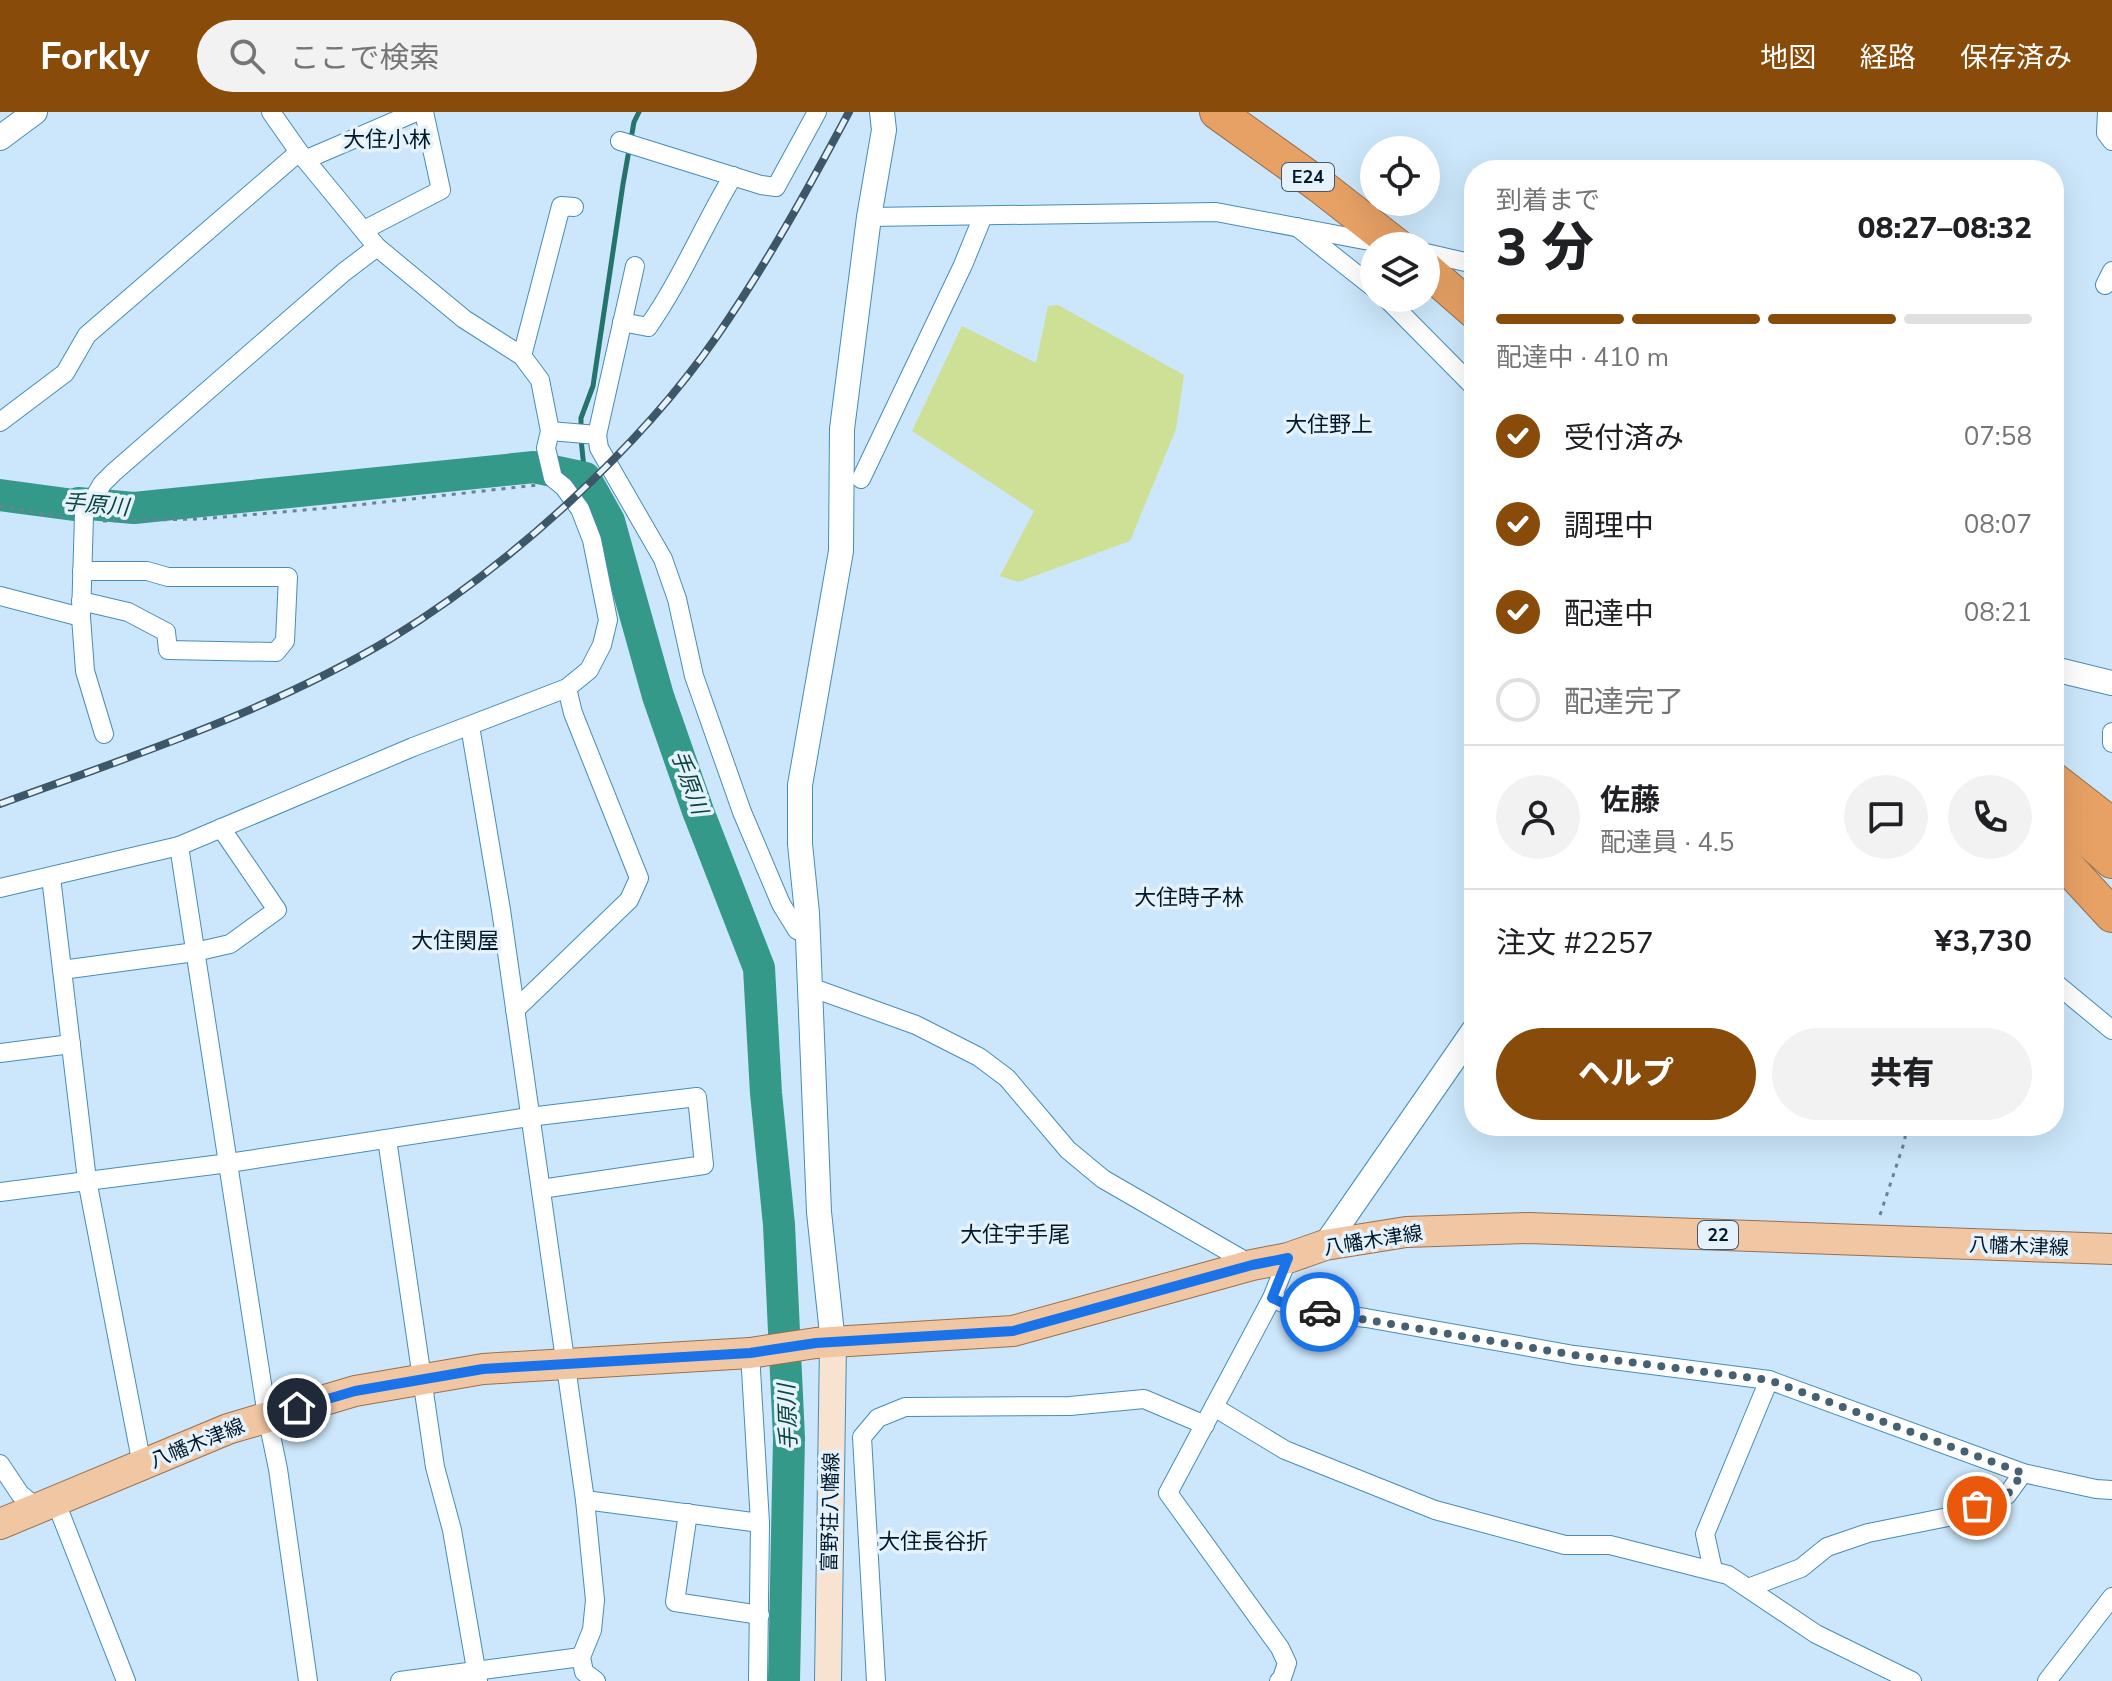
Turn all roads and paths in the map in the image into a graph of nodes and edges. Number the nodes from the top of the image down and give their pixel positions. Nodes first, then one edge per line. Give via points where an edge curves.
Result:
1 (35, 112) edge
2 (271, 112) edge
3 (416, 112) edge
4 (424, 112) edge
5 (817, 112) edge
6 (882, 112) edge
7 (1217, 112) edge
8 (2107, 112) edge
9 (0, 138) edge
10 (620, 141) dead end
11 (2112, 141) edge
12 (303, 156) junction
13 (733, 176) junction
14 (574, 207) dead end
15 (983, 216) junction
16 (869, 217) junction
17 (1294, 225) junction
18 (364, 230) junction
19 (1378, 232) edge
20 (1360, 239) edge
21 (377, 247) junction
22 (1440, 256) edge
23 (1464, 262) edge
24 (635, 266) dead end
25 (1360, 277) edge
26 (1440, 281) edge
27 (1464, 302) edge
28 (1400, 312) edge
29 (622, 322) junction
30 (522, 356) junction
31 (1464, 377) edge
32 (0, 422) edge
33 (587, 434) junction
34 (548, 440) junction
35 (861, 479) dead end
36 (555, 480) junction
37 (0, 506) edge
38 (84, 518) junction
39 (82, 571) junction
40 (0, 596) edge
41 (81, 609) junction
42 (2064, 671) edge
43 (2112, 683) edge
44 (567, 688) junction
45 (470, 726) junction
46 (2112, 732) edge
47 (104, 734) dead end
48 (2112, 743) edge
49 (2064, 788) edge
50 (2064, 818) edge
51 (2112, 825) edge
52 (221, 828) junction
53 (179, 846) junction
54 (2064, 848) edge
55 (2112, 861) edge
56 (2064, 863) edge
57 (51, 877) junction
58 (0, 888) edge
59 (2112, 892) edge
60 (2112, 915) edge
61 (808, 934) junction
62 (195, 952) junction
63 (62, 970) junction
64 (810, 987) junction
65 (2064, 990) edge
66 (515, 1010) junction
67 (2112, 1030) edge
68 (71, 1044) junction
69 (1464, 1044) edge
70 (0, 1053) edge
71 (529, 1117) junction
72 (1905, 1136) edge
73 (387, 1139) junction
74 (229, 1163) junction
75 (87, 1180) junction
76 (541, 1189) junction
77 (0, 1192) edge
78 (1870, 1241) junction
79 (1325, 1245) junction
80 (2112, 1249) edge
81 (1288, 1258) junction
82 (1252, 1265) junction
83 (1272, 1298) junction
84 (824, 1343) junction
85 (755, 1352) junction
86 (564, 1362) junction
87 (420, 1378) junction
88 (1769, 1380) junction
89 (1214, 1407) junction
90 (267, 1416) junction
91 (1205, 1425) junction
92 (0, 1464) edge
93 (142, 1465) junction
94 (2023, 1473) junction
95 (2112, 1490) edge
96 (585, 1500) junction
97 (46, 1504) junction
98 (688, 1513) junction
99 (760, 1523) junction
100 (0, 1524) edge
101 (1713, 1570) junction
102 (1748, 1588) junction
103 (2112, 1597) edge
104 (760, 1615) junction
105 (581, 1657) junction
106 (477, 1676) edge
107 (126, 1681) edge
108 (308, 1681) edge
109 (400, 1681) edge
110 (596, 1681) edge
111 (758, 1681) edge
112 (828, 1681) edge
113 (876, 1681) edge
114 (1279, 1681) edge
115 (1912, 1681) edge
116 (2047, 1681) edge

1 - 9 street
2 - 12 street
3 - 12 street
4 - 18 street via 441,190
5 - 13 street via 776,187
6 - 16 street via 884,130
7 - 19 highway, E24
8 - 11 street via 2106,133
10 - 13 street
12 - 18 street
12 - 32 street via 87,335 65,373
13 - 29 street via 648,327
14 - 30 street via 561,206
15 - 16 street
15 - 17 street via 1216,212
15 - 35 street
16 - 61 street via 842,429 841,551 800,785
17 - 20 street
17 - 25 street
18 - 21 street
21 - 30 street via 464,319
21 - 38 street via 102,484
22 - 23 street
24 - 29 street
26 - 27 highway
28 - 31 street
29 - 33 street
30 - 34 street via 540,380
33 - 34 street
33 - 61 street via 663,559 694,676 742,812 775,891 797,930
34 - 36 street
36 - 38 path via 201,519
36 - 44 street via 580,509 592,540 608,620 589,670
37 - 38 path
38 - 39 street
39 - 41 street
39 - 41 street via 288,577 285,641 276,652 168,650 166,632 128,612
40 - 41 street
41 - 47 street via 85,671
42 - 43 street
44 - 45 street
44 - 66 street via 639,878 629,900
45 - 52 street
45 - 66 street
46 - 48 street
49 - 51 highway
50 - 55 highway
52 - 53 street
52 - 62 street via 277,910 230,944
53 - 57 street
53 - 62 street
54 - 59 highway
56 - 60 highway
57 - 58 street
57 - 63 street
61 - 64 street
62 - 63 street
62 - 74 street
63 - 68 street
64 - 82 street via 916,1025 979,1057 1007,1078 1068,1150 1103,1179
64 - 84 street
65 - 67 street
66 - 71 street
68 - 70 street
68 - 75 street
69 - 79 street
71 - 73 street
71 - 76 street
71 - 76 street via 697,1097 704,1165
72 - 78 path
73 - 74 street
73 - 87 street
74 - 75 street
74 - 90 street
75 - 77 street
75 - 93 street
76 - 86 street
78 - 79 main road, 八幡木津線 / 22 via 1529,1228 1406,1232
78 - 80 main road, 八幡木津線 / 22
79 - 81 main road, 八幡木津線 / 22
81 - 82 main road, 八幡木津線 / 22
81 - 83 street
82 - 84 main road, 八幡木津線 / 22 via 1013,1331
83 - 88 street via 1296,1309 1574,1355
83 - 89 street
84 - 85 main road, 八幡木津線 / 22
84 - 112 main road, 富野荘八幡線
85 - 86 main road, 八幡木津線 / 22
85 - 99 street
86 - 87 main road, 八幡木津線 / 22
86 - 96 street
87 - 90 main road, 八幡木津線 / 22
87 - 106 street
88 - 94 street
88 - 101 street via 1705,1534
89 - 91 street
89 - 101 street via 1285,1450 1435,1510 1565,1545 1610,1545
90 - 93 main road, 八幡木津線 / 22
90 - 108 street
91 - 113 street via 1144,1399 1070,1406 905,1407 878,1418 862,1437
91 - 114 street via 1168,1493 1280,1648 1287,1663
92 - 97 street via 20,1494
93 - 97 main road, 八幡木津線 / 22
94 - 95 street
94 - 102 street via 2007,1495 1948,1517 1827,1547 1801,1568
96 - 98 street
96 - 105 street via 595,1600 592,1630
97 - 100 main road, 八幡木津線 / 22
97 - 107 street
98 - 99 street
98 - 104 street via 675,1602
99 - 104 street
101 - 102 street
102 - 115 street via 1816,1634
103 - 116 street
104 - 111 street
105 - 106 street
105 - 110 street via 584,1672
106 - 109 street

